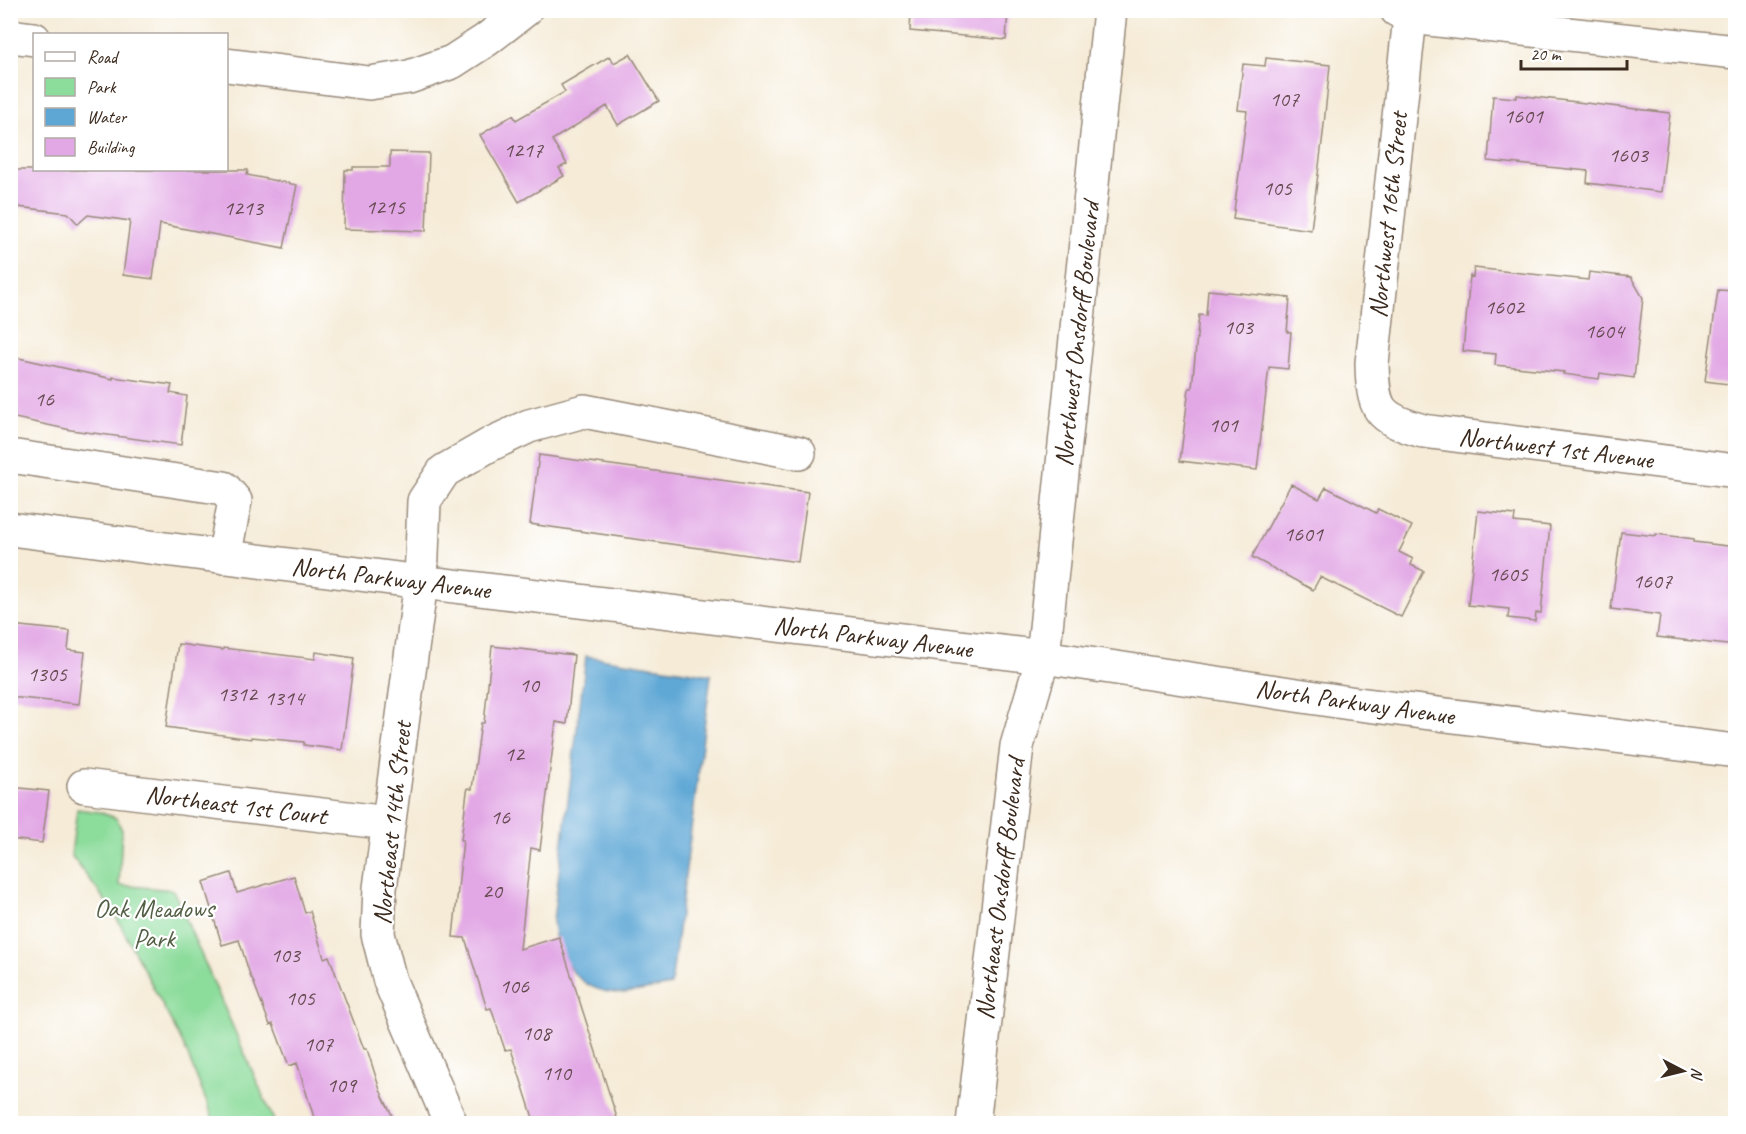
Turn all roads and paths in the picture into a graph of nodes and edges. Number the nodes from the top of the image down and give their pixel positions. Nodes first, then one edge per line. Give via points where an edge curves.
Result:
1 (525, 10) edge
2 (1110, 10) edge
3 (1403, 14) edge
4 (10, 36) edge
5 (33, 39) edge
6 (1736, 52) edge
7 (228, 65) edge
8 (1381, 412) joint
9 (799, 453) dead end
10 (10, 456) edge
11 (1736, 471) edge
12 (10, 529) edge
13 (224, 557) junction
14 (421, 582) junction
15 (1043, 657) junction
16 (1736, 751) edge
17 (84, 786) dead end
18 (388, 823) junction
19 (451, 1124) edge
20 (973, 1124) edge

1 - 7 street via 452,63 409,77 369,82
2 - 15 street, Northwest Onsdorff Boulevard
3 - 6 street
3 - 8 street, Northwest 16th Street via 1372,363 1373,391
4 - 5 street
8 - 11 street, Northwest 1st Avenue via 1400,424 1423,430
9 - 14 street, Northeast 14th Street via 584,411 529,426 444,471 424,501
10 - 13 street via 224,488 235,501
12 - 13 street, North Parkway Avenue
13 - 14 street, North Parkway Avenue
14 - 15 street, North Parkway Avenue
14 - 18 street, Northeast 14th Street
15 - 16 street, North Parkway Avenue via 1350,703
15 - 20 street, Northeast Onsdorff Boulevard via 1017,746
17 - 18 street, Northeast 1st Court
18 - 19 street, Northeast 14th Street via 378,934 390,981

